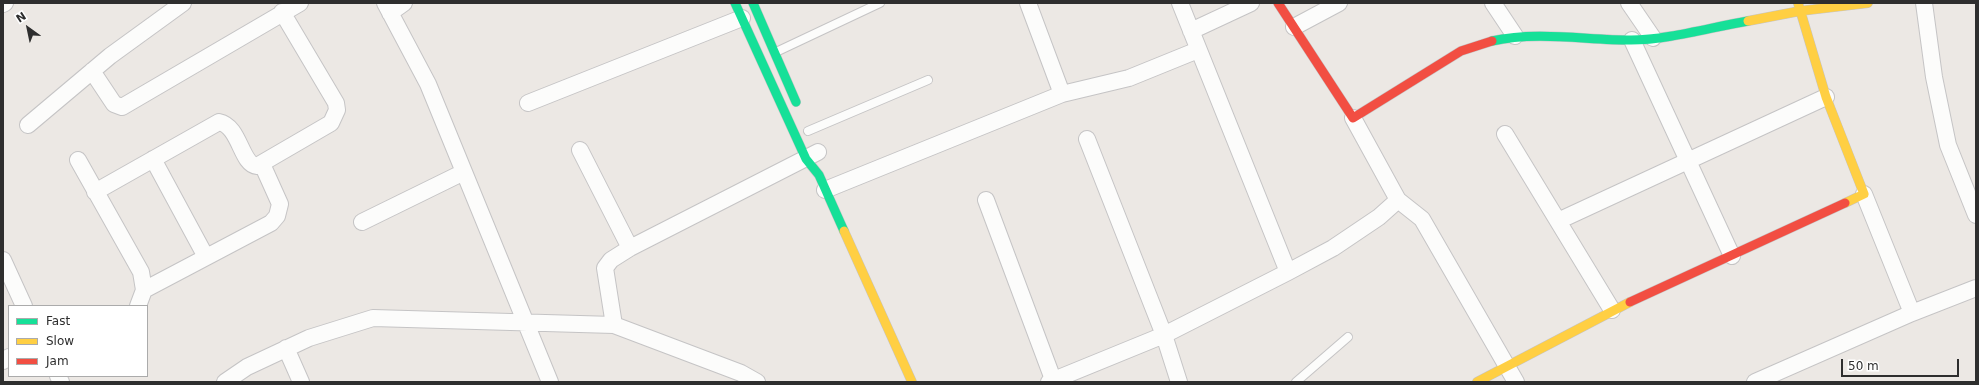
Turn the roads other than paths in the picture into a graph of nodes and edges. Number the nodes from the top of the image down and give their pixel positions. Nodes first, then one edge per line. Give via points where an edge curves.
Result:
1 (183, 3) edge
2 (300, 3) edge
3 (404, 3) edge
4 (735, 3) edge
5 (753, 3) edge
6 (880, 3) edge
7 (1028, 3) edge
8 (1180, 3) edge
9 (1251, 3) edge
10 (1278, 3) edge
11 (1339, 3) edge
12 (1493, 3) edge
13 (1629, 3) edge
14 (1868, 3) edge
15 (1924, 3) edge
16 (1799, 7) edge
17 (388, 8) edge
18 (282, 12) junction
19 (742, 18) junction
20 (1294, 27) junction
21 (1191, 31) junction
22 (1515, 36) junction
23 (1652, 38) junction
24 (1632, 40) junction
25 (1198, 50) junction
26 (775, 53) junction
27 (92, 71) junction
28 (928, 80) dead end
29 (1062, 94) junction
30 (1826, 97) junction
31 (528, 103) dead end
32 (799, 109) dead end
33 (1353, 118) junction
34 (28, 125) dead end
35 (1505, 134) dead end
36 (1087, 139) dead end
37 (811, 141) junction
38 (580, 150) dead end
39 (153, 159) junction
40 (78, 160) dead end
41 (1688, 160) junction
42 (262, 164) junction
43 (464, 172) junction
44 (819, 175) junction
45 (825, 190) junction
46 (95, 192) junction
47 (1864, 194) junction
48 (986, 200) dead end
49 (1398, 200) junction
50 (1976, 215) edge
51 (1558, 221) junction
52 (362, 222) dead end
53 (630, 248) junction
54 (1732, 256) junction
55 (206, 257) junction
56 (3, 260) edge
57 (1288, 272) junction
58 (1976, 288) edge
59 (144, 290) junction
60 (24, 305) edge
61 (138, 305) edge
62 (1612, 310) junction
63 (1912, 313) junction
64 (526, 321) junction
65 (614, 325) junction
66 (1164, 335) junction
67 (1348, 337) dead end
68 (286, 348) junction
69 (1507, 364) junction
70 (1052, 381) edge
71 (225, 382) edge
72 (301, 382) edge
73 (550, 382) edge
74 (757, 382) edge
75 (912, 382) edge
76 (1179, 382) edge
77 (1296, 382) edge
78 (1477, 382) edge
79 (1516, 382) edge
80 (1755, 382) edge

1 - 27 street
2 - 18 street
3 - 17 street
4 - 19 street
5 - 26 street
6 - 26 lane
7 - 29 street
8 - 21 street
9 - 21 street
10 - 20 street
11 - 20 street
12 - 22 street
13 - 23 street
14 - 16 street
15 - 50 street via 1934,78 1948,146
16 - 23 street
16 - 30 street
17 - 43 street via 428,84
18 - 27 street via 122,107 114,104
18 - 42 street via 336,103 337,110 330,123
19 - 31 street
19 - 37 street
20 - 33 street
21 - 25 street
22 - 24 street
22 - 33 street via 1481,43 1461,51
23 - 24 street
24 - 41 street
25 - 29 street via 1129,78
25 - 57 street
26 - 32 street
27 - 34 street
28 - 37 lane
29 - 45 street
30 - 41 street
30 - 47 street
33 - 49 street
35 - 51 street
36 - 66 street
37 - 44 street
37 - 44 street
37 - 53 street
38 - 53 street
39 - 42 street via 219,122 230,127 253,166
39 - 46 street
39 - 55 street
40 - 46 street
41 - 51 street
41 - 54 street
42 - 55 street via 280,204 278,216 270,223
43 - 52 street
43 - 64 street
44 - 45 street
45 - 75 street
46 - 59 street via 141,272
47 - 54 street
47 - 63 street
48 - 70 street
49 - 57 street via 1379,217 1333,248
49 - 69 street via 1422,219
51 - 62 street
53 - 65 street via 611,260 605,268
54 - 62 street
55 - 59 street
56 - 60 street
57 - 66 street
58 - 63 street
59 - 61 street
62 - 69 street
63 - 80 street
64 - 65 street
64 - 68 street via 373,318
64 - 73 street
65 - 74 street via 741,373
66 - 70 street
66 - 76 street
67 - 77 lane
68 - 71 street via 247,367
68 - 72 street
69 - 78 street
69 - 79 street

